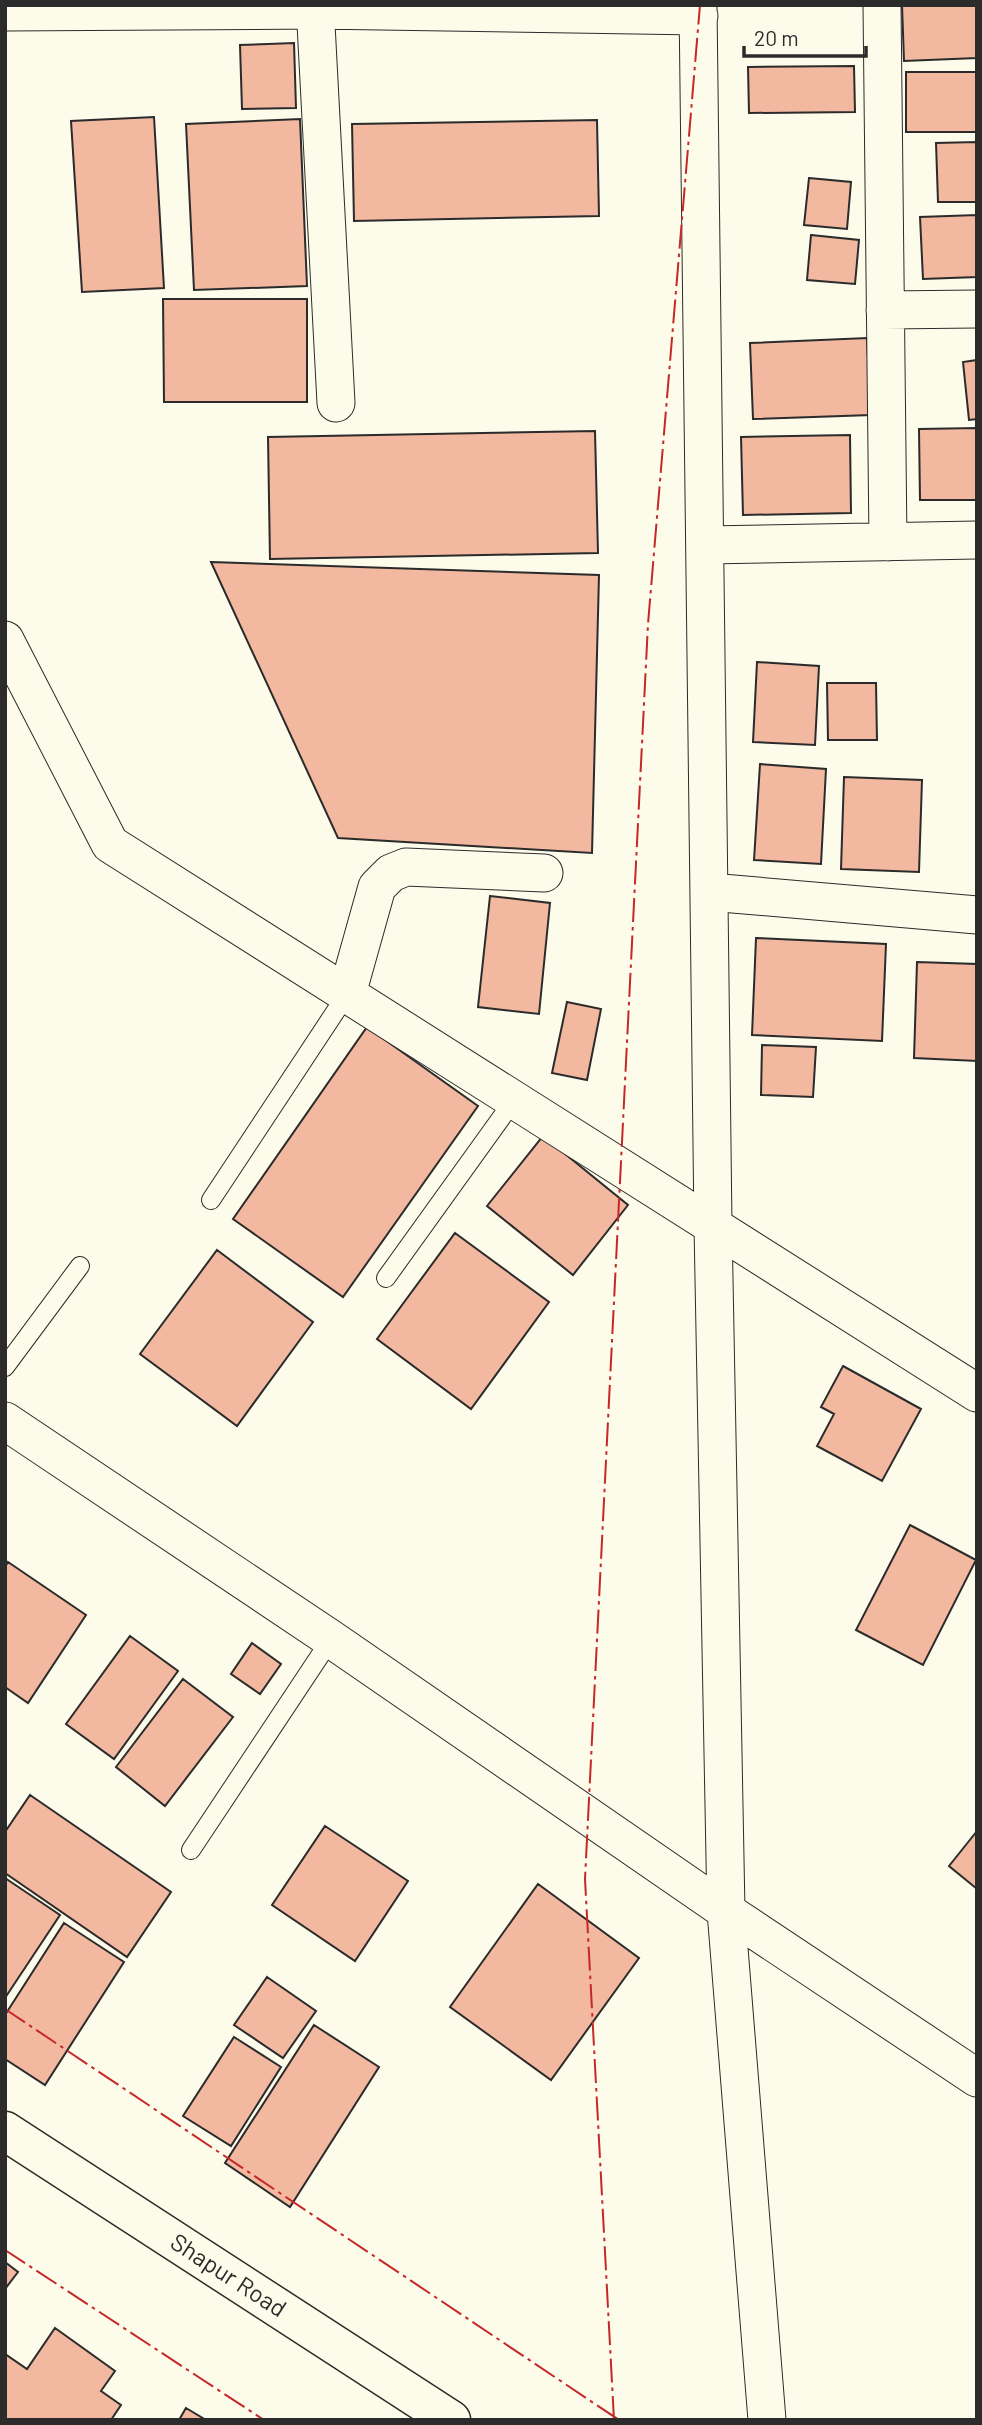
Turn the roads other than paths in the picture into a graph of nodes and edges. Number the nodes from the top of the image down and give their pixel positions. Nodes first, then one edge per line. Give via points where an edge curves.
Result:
1 (882, 5) edge
2 (315, 8) edge
3 (698, 10) edge
4 (5, 12) edge
5 (977, 309) edge
6 (885, 310) junction
7 (336, 402) dead end
8 (977, 540) edge
9 (888, 541) junction
10 (706, 545) junction
11 (5, 640) edge
12 (544, 873) dead end
13 (710, 892) junction
14 (977, 915) edge
15 (347, 994) junction
16 (514, 1100) junction
17 (211, 1200) dead end
18 (713, 1226) junction
19 (80, 1266) dead end
20 (386, 1278) dead end
21 (5, 1367) edge
22 (977, 1393) edge
23 (5, 1421) edge
24 (331, 1639) junction
25 (191, 1850) dead end
26 (726, 1911) junction
27 (977, 2078) edge
28 (5, 2131) edge
29 (451, 2420) edge
30 (767, 2420) edge

1 - 6 street
2 - 3 street
2 - 4 street
2 - 7 street
3 - 10 street
5 - 6 street
6 - 9 street
8 - 9 street
9 - 10 street
10 - 13 street
11 - 15 street via 110,844
12 - 15 street via 406,867 391,873 377,887
13 - 14 street
13 - 18 street
15 - 16 street
15 - 17 lane
16 - 18 street
16 - 20 lane
18 - 22 street
18 - 26 street
19 - 21 lane
23 - 24 street
24 - 25 lane
24 - 26 street
26 - 27 street
26 - 30 street
28 - 29 street, Shapur Road

